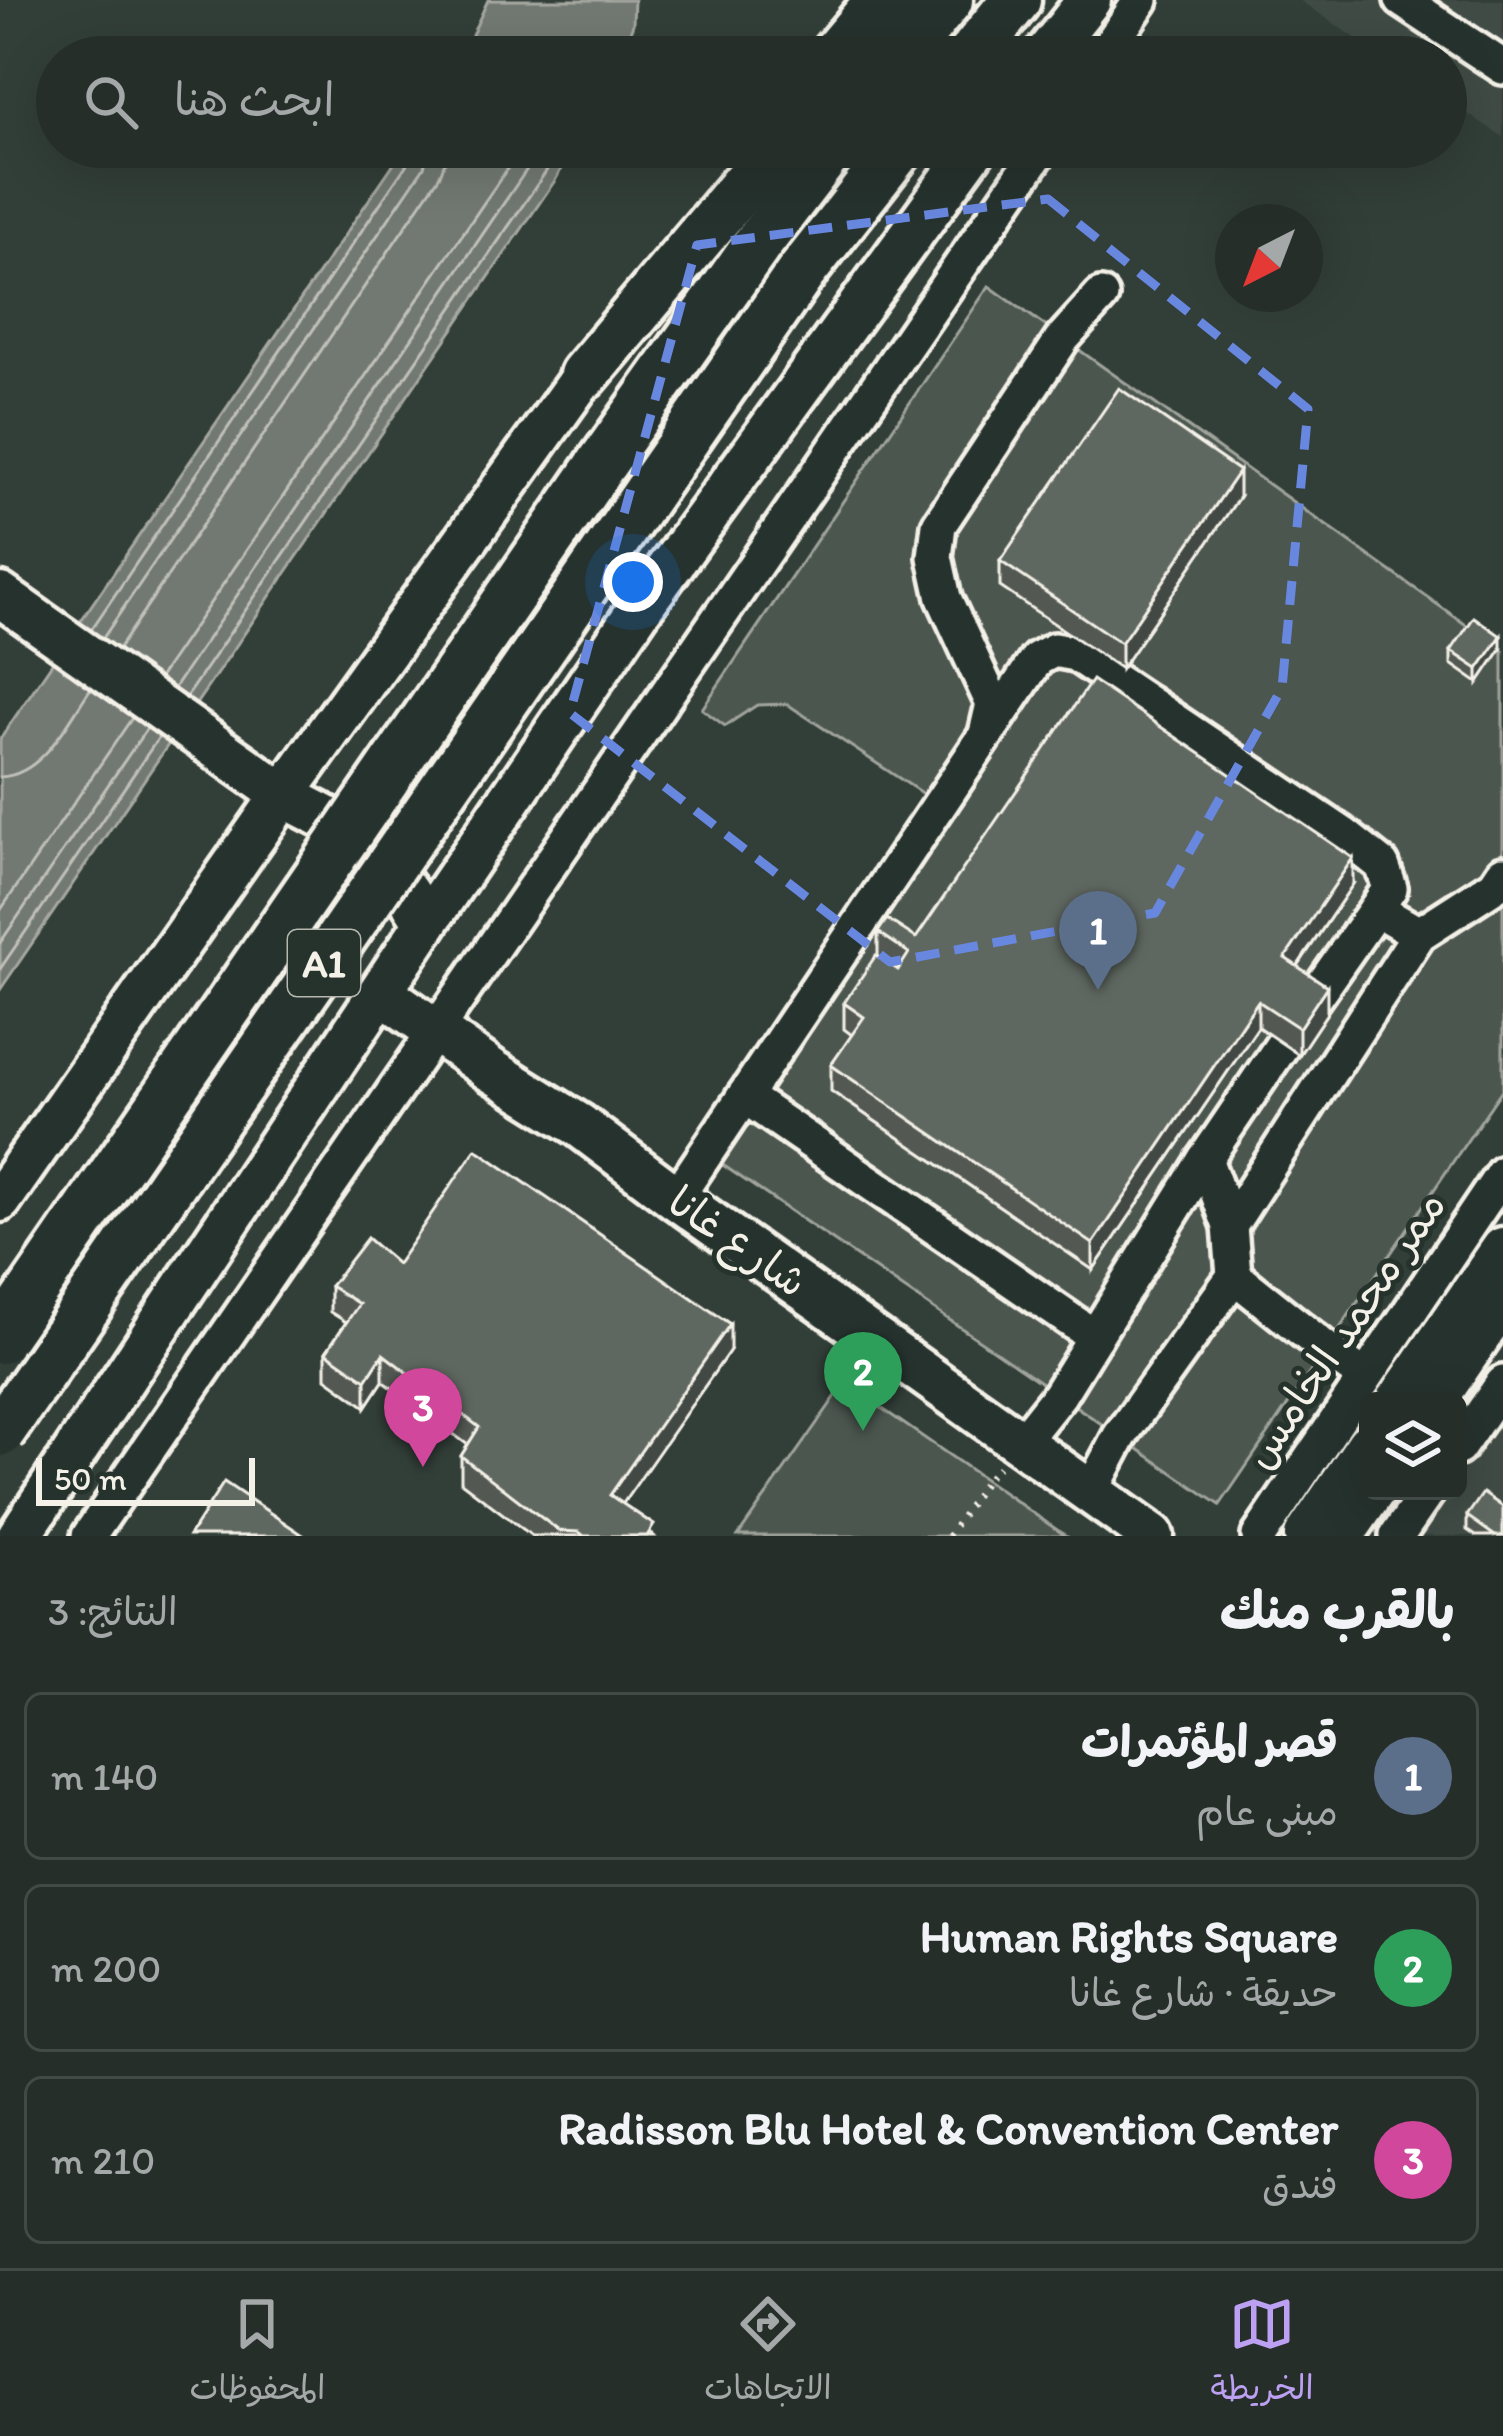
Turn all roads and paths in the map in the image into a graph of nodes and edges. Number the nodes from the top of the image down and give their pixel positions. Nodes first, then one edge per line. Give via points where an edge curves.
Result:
1 (871, 0) edge
2 (905, 0) edge
3 (948, 0) edge
4 (1016, 0) edge
5 (1089, 0) edge
6 (1141, 0) edge
7 (1402, 0) edge
8 (841, 36) edge
9 (873, 36) edge
10 (919, 36) edge
11 (987, 36) edge
12 (1061, 36) edge
13 (1116, 36) edge
14 (1456, 36) edge
15 (1467, 43) edge
16 (1503, 67) edge
17 (731, 168) edge
18 (758, 168) edge
19 (816, 168) edge
20 (883, 168) edge
21 (960, 168) edge
22 (1028, 168) edge
23 (1101, 296) dead end
24 (584, 375) junction
25 (0, 596) edge
26 (984, 742) junction
27 (283, 795) junction
28 (1500, 883) edge
29 (1376, 909) junction
30 (426, 922) junction
31 (1420, 934) junction
32 (381, 992) junction
33 (1311, 1002) edge
34 (436, 1031) junction
35 (1282, 1044) edge
36 (744, 1096) junction
37 (1205, 1159) junction
38 (1503, 1173) edge
39 (676, 1198) junction
40 (0, 1200) edge
41 (1230, 1226) junction
42 (1503, 1249) edge
43 (1234, 1276) junction
44 (1503, 1301) edge
45 (1096, 1337) junction
46 (0, 1339) edge
47 (1503, 1383) edge
48 (1382, 1389) edge
49 (1441, 1392) edge
50 (0, 1432) edge
51 (1467, 1435) edge
52 (1022, 1443) junction
53 (1359, 1458) edge
54 (1090, 1491) junction
55 (1367, 1500) edge
56 (1422, 1500) edge
57 (19, 1536) edge
58 (89, 1536) edge
59 (948, 1536) edge
60 (1152, 1536) edge
61 (1259, 1536) edge
62 (1306, 1536) edge
63 (1342, 1536) edge
64 (1397, 1536) edge

1 - 8 street
2 - 9 highway
3 - 10 highway
4 - 11 highway
5 - 12 main road
6 - 13 street
7 - 14 street
15 - 16 street
17 - 24 street
18 - 24 highway
19 - 46 highway, A1, bridge via 602,463
20 - 50 highway, A1, bridge via 800,274
21 - 30 main road via 638,611
22 - 34 street
23 - 26 street via 1063,338 939,525 935,557 944,598 993,704
24 - 27 main road
25 - 27 main road
26 - 29 street via 1037,659 1054,650 1075,654 1382,865 1390,888
26 - 36 street
27 - 30 main road via 376,856
27 - 40 main road
28 - 31 street
29 - 31 street
29 - 33 street
30 - 32 main road
31 - 41 street
32 - 34 main road, شارع غانا
32 - 57 main road
34 - 39 main road, شارع غانا
34 - 58 street
35 - 37 street
36 - 39 street
36 - 45 street
37 - 41 street
37 - 45 street
38 - 48 street, ممر محمد الخامس
39 - 52 main road, شارع غانا
41 - 43 street
42 - 48 main road
43 - 48 street
43 - 54 street
44 - 49 main road
45 - 52 street
47 - 51 street
48 - 61 street, ممر محمد الخامس
52 - 54 main road, شارع غانا
52 - 59 path
53 - 62 main road
54 - 60 main road, شارع غانا
55 - 63 main road
56 - 64 street

